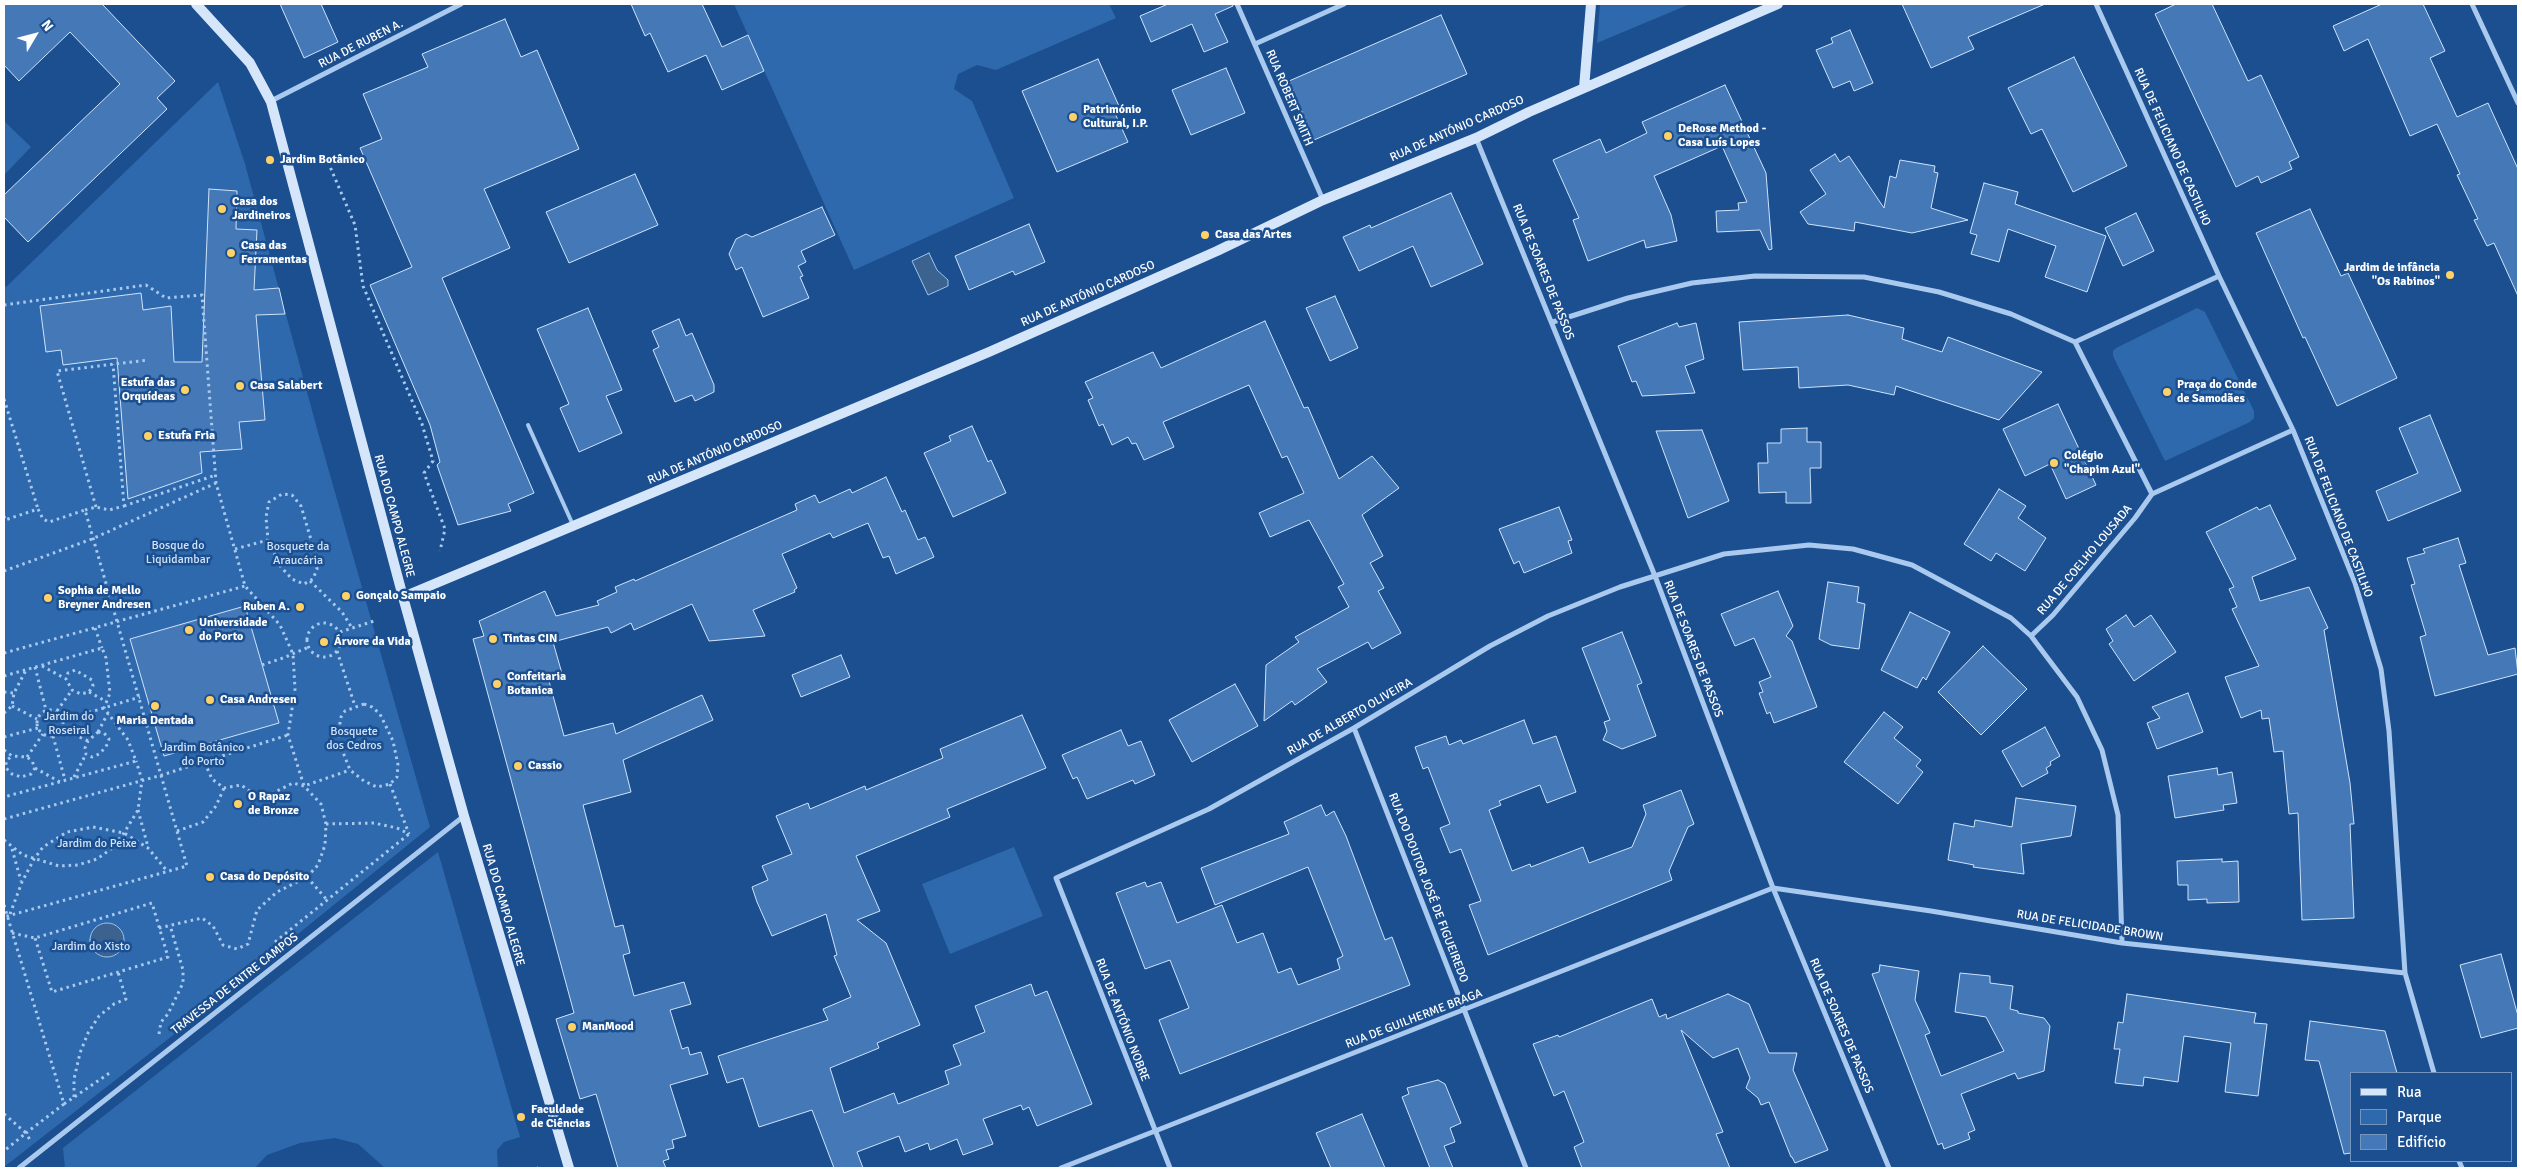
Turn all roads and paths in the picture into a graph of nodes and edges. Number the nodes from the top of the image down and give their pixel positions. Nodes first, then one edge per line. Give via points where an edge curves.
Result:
1 (196, 4) edge
2 (461, 4) edge
3 (1238, 4) edge
4 (1344, 4) edge
5 (1591, 4) edge
6 (2096, 4) edge
7 (2472, 4) edge
8 (1769, 5) edge
9 (1255, 44) junction
10 (1584, 88) junction
11 (271, 102) junction
12 (2518, 103) edge
13 (1476, 138) junction
14 (328, 162) dead end
15 (1323, 200) junction
16 (2219, 276) junction
17 (4, 305) edge
18 (1553, 322) junction
19 (2075, 342) junction
20 (148, 360) dead end
21 (113, 364) junction
22 (4, 399) edge
23 (528, 425) dead end
24 (2293, 430) junction
25 (216, 474) junction
26 (216, 483) junction
27 (2152, 494) junction
28 (124, 506) junction
29 (96, 507) junction
30 (38, 510) junction
31 (85, 510) junction
32 (4, 516) edge
33 (573, 525) junction
34 (92, 538) junction
35 (268, 540) junction
36 (235, 549) junction
37 (440, 552) dead end
38 (4, 571) edge
39 (1655, 576) junction
40 (310, 581) junction
41 (245, 586) junction
42 (403, 597) junction
43 (377, 620) dead end
44 (118, 621) junction
45 (94, 628) junction
46 (352, 628) junction
47 (340, 632) junction
48 (2031, 636) junction
49 (309, 646) junction
50 (102, 648) junction
51 (338, 651) junction
52 (4, 654) edge
53 (293, 654) junction
54 (262, 665) dead end
55 (41, 666) junction
56 (35, 667) junction
57 (27, 670) junction
58 (4, 676) edge
59 (66, 679) junction
60 (72, 690) junction
61 (4, 692) edge
62 (89, 692) junction
63 (14, 693) junction
64 (140, 697) junction
65 (107, 702) junction
66 (12, 706) junction
67 (355, 706) junction
68 (104, 708) junction
69 (46, 710) junction
70 (57, 711) junction
71 (4, 713) edge
72 (108, 713) junction
73 (38, 719) junction
74 (64, 720) junction
75 (38, 728) junction
76 (1354, 728) junction
77 (62, 729) junction
78 (98, 732) junction
79 (42, 734) junction
80 (288, 735) junction
81 (53, 736) junction
82 (4, 737) edge
83 (88, 741) junction
84 (4, 750) edge
85 (86, 754) junction
86 (12, 756) junction
87 (27, 757) junction
88 (136, 761) junction
89 (204, 761) junction
90 (35, 768) junction
91 (350, 770) junction
92 (162, 775) junction
93 (73, 778) junction
94 (65, 780) junction
95 (142, 780) junction
96 (60, 782) junction
97 (390, 784) junction
98 (304, 786) junction
99 (224, 788) junction
100 (4, 797) edge
101 (138, 810) junction
102 (464, 816) junction
103 (4, 819) edge
104 (326, 824) junction
105 (177, 831) junction
106 (124, 833) junction
107 (409, 834) junction
108 (4, 840) edge
109 (12, 848) junction
110 (148, 848) junction
111 (34, 859) junction
112 (167, 871) junction
113 (307, 877) junction
114 (1056, 878) joint
115 (22, 882) junction
116 (1773, 888) junction
117 (327, 900) junction
118 (4, 905) edge
119 (7, 916) edge
120 (170, 924) junction
121 (159, 928) junction
122 (12, 933) junction
123 (35, 938) junction
124 (2122, 943) junction
125 (267, 948) dead end
126 (118, 972) junction
127 (2405, 973) junction
128 (1464, 1010) junction
129 (166, 1029) dead end
130 (159, 1034) junction
131 (152, 1040) dead end
132 (117, 1067) dead end
133 (2434, 1072) edge
134 (74, 1097) junction
135 (64, 1104) junction
136 (4, 1114) edge
137 (1154, 1131) junction
138 (26, 1133) junction
139 (4, 1151) edge
140 (38, 1153) junction
141 (19, 1168) edge
142 (569, 1168) edge
143 (1061, 1168) edge
144 (1170, 1168) edge
145 (1526, 1168) edge
146 (1889, 1168) edge

1 - 11 street, RUA DO CAMPO ALEGRE via 250,64
2 - 11 street, RUA DE RUBEN A.
3 - 9 street, RUA ROBERT SMITH
4 - 9 street
5 - 10 street
6 - 16 street, RUA DE FELICIANO DE CASTILHO
7 - 12 street
8 - 10 street, RUA DE ANTÓNIO CARDOSO
9 - 15 street, RUA ROBERT SMITH
10 - 13 street, RUA DE ANTÓNIO CARDOSO
11 - 42 street, RUA DO CAMPO ALEGRE
13 - 15 street, RUA DE ANTÓNIO CARDOSO
13 - 18 street, RUA DE SOARES DE PASSOS
14 - 37 path via 355,225 363,286 422,424 433,460 424,474 445,529
15 - 33 street, RUA DE ANTÓNIO CARDOSO via 988,352
16 - 19 street
16 - 24 street, RUA DE FELICIANO DE CASTILHO
17 - 25 path via 146,285 166,298 202,295
18 - 19 street via 1628,298 1692,283 1755,276 1855,277 1939,292 2011,314
18 - 39 street, RUA DE SOARES DE PASSOS
19 - 27 street
20 - 21 path
21 - 28 path
21 - 29 path via 57,371
22 - 30 path
23 - 33 lane
24 - 27 street
24 - 127 street, RUA DE FELICIANO DE CASTILHO via 2355,583 2380,669 2389,731
25 - 26 path
25 - 28 path
26 - 34 path
26 - 36 path
27 - 48 street, RUA DE COELHO LOUSADA via 2053,615
28 - 29 path via 109,510
29 - 31 path
30 - 31 path via 43,520 49,522
30 - 32 path via 5,520
31 - 34 path
33 - 42 street, RUA DE ANTÓNIO CARDOSO
34 - 38 path
34 - 44 path
35 - 36 path
35 - 40 path via 281,568 292,579 304,584
35 - 40 path via 266,517 269,502 282,494 292,495 301,506 315,553 317,569
36 - 41 path
39 - 48 street, RUA DE ALBERTO OLIVEIRA via 1724,554 1809,545 1853,549 1912,566 2011,618
39 - 76 street, RUA DE ALBERTO OLIVEIRA via 1548,616 1490,646
39 - 116 street, RUA DE SOARES DE PASSOS
40 - 46 path via 342,612
41 - 44 path
41 - 53 path via 280,625
42 - 102 street, RUA DO CAMPO ALEGRE
43 - 46 path
44 - 45 path
44 - 64 path
45 - 50 path
45 - 52 path
46 - 47 path
47 - 49 path via 330,623 318,624 308,635
47 - 51 path via 342,641
48 - 124 street, RUA DE ALBERTO OLIVEIRA via 2077,697 2102,750 2118,815
49 - 51 path via 322,657
49 - 53 path
50 - 55 path
50 - 65 path via 110,693
51 - 67 path
53 - 54 path
53 - 80 path via 295,689
55 - 56 path
55 - 59 path
56 - 57 path
56 - 69 path
57 - 58 path
57 - 63 path
59 - 60 path
59 - 62 path via 68,673 75,670 84,674 92,680
60 - 62 path via 81,694
60 - 70 path
61 - 63 path
62 - 65 path
63 - 66 path
64 - 68 path
64 - 92 path
65 - 68 path
66 - 71 path
66 - 73 path
67 - 91 path via 341,717 338,729
67 - 97 path via 364,704 372,707 390,732 398,765 397,777
68 - 72 path
68 - 74 path
69 - 70 path
69 - 73 path
70 - 74 path
72 - 78 path
72 - 88 path via 128,740
73 - 75 path
74 - 77 path
75 - 79 path
75 - 82 path
76 - 114 street, RUA DE ALBERTO OLIVEIRA via 1209,809
76 - 128 street, RUA DO DOUTOR JOSÉ DE FIGUEIREDO
77 - 81 path
77 - 83 path
78 - 83 path
78 - 85 path via 109,739 106,747 92,757
79 - 81 path
79 - 87 path
80 - 89 path
80 - 98 path
81 - 94 path
83 - 85 path
84 - 86 path
85 - 93 path
86 - 87 path
86 - 90 path via 6,761 6,768 12,774 21,777
87 - 90 path
88 - 93 path
88 - 95 path
89 - 92 path
89 - 99 path via 212,779
90 - 96 path
91 - 97 path via 377,786
91 - 98 path
92 - 95 path
92 - 105 path
93 - 94 path
94 - 96 path
95 - 101 path
95 - 103 path
96 - 100 path
97 - 107 path
98 - 99 path via 293,784 271,794 256,796 241,785
98 - 104 path via 321,804
99 - 105 path via 203,822
101 - 106 path
101 - 110 path
102 - 140 street, TRAVESSA DE ENTRE CAMPOS
102 - 142 street, RUA DO CAMPO ALEGRE
104 - 107 path via 374,823
104 - 113 path via 325,846 318,865
105 - 112 path via 186,866
106 - 110 path
106 - 111 path via 93,827 67,832 44,847
106 - 111 path via 111,849 97,859 78,865 59,866
107 - 117 path
108 - 109 path
109 - 111 path
109 - 115 path
110 - 112 path
111 - 115 path
112 - 119 path
113 - 117 path
113 - 120 path via 276,892 257,910 248,944 237,949 222,945 213,926 202,918
114 - 137 street, RUA DE ANTÓNIO NOBRE
115 - 119 path
116 - 124 street, RUA DE FELICIDADE BROWN via 1931,910
116 - 128 street, RUA DE GUILHERME BRAGA
116 - 146 street, RUA DE SOARES DE PASSOS
117 - 125 path
118 - 119 path
119 - 122 path
120 - 121 path
120 - 130 path via 184,983 161,1022
121 - 123 path via 152,903
121 - 126 path via 168,957
122 - 123 path
122 - 135 path
123 - 126 path via 52,992
124 - 127 street, RUA DE FELICIDADE BROWN
126 - 134 path via 126,999 99,1016 88,1034 74,1079
127 - 133 street, RUA DE FELICIANO DE CASTILHO
128 - 137 street, RUA DE GUILHERME BRAGA
128 - 145 street, RUA DO DOUTOR JOSÉ DE FIGUEIREDO
129 - 130 path
130 - 131 path
132 - 134 path
134 - 135 path
135 - 138 path
136 - 138 path
137 - 143 street, RUA DE GUILHERME BRAGA
137 - 144 street, RUA DE ANTÓNIO NOBRE
138 - 139 path
138 - 140 path
140 - 141 street, TRAVESSA DE ENTRE CAMPOS

